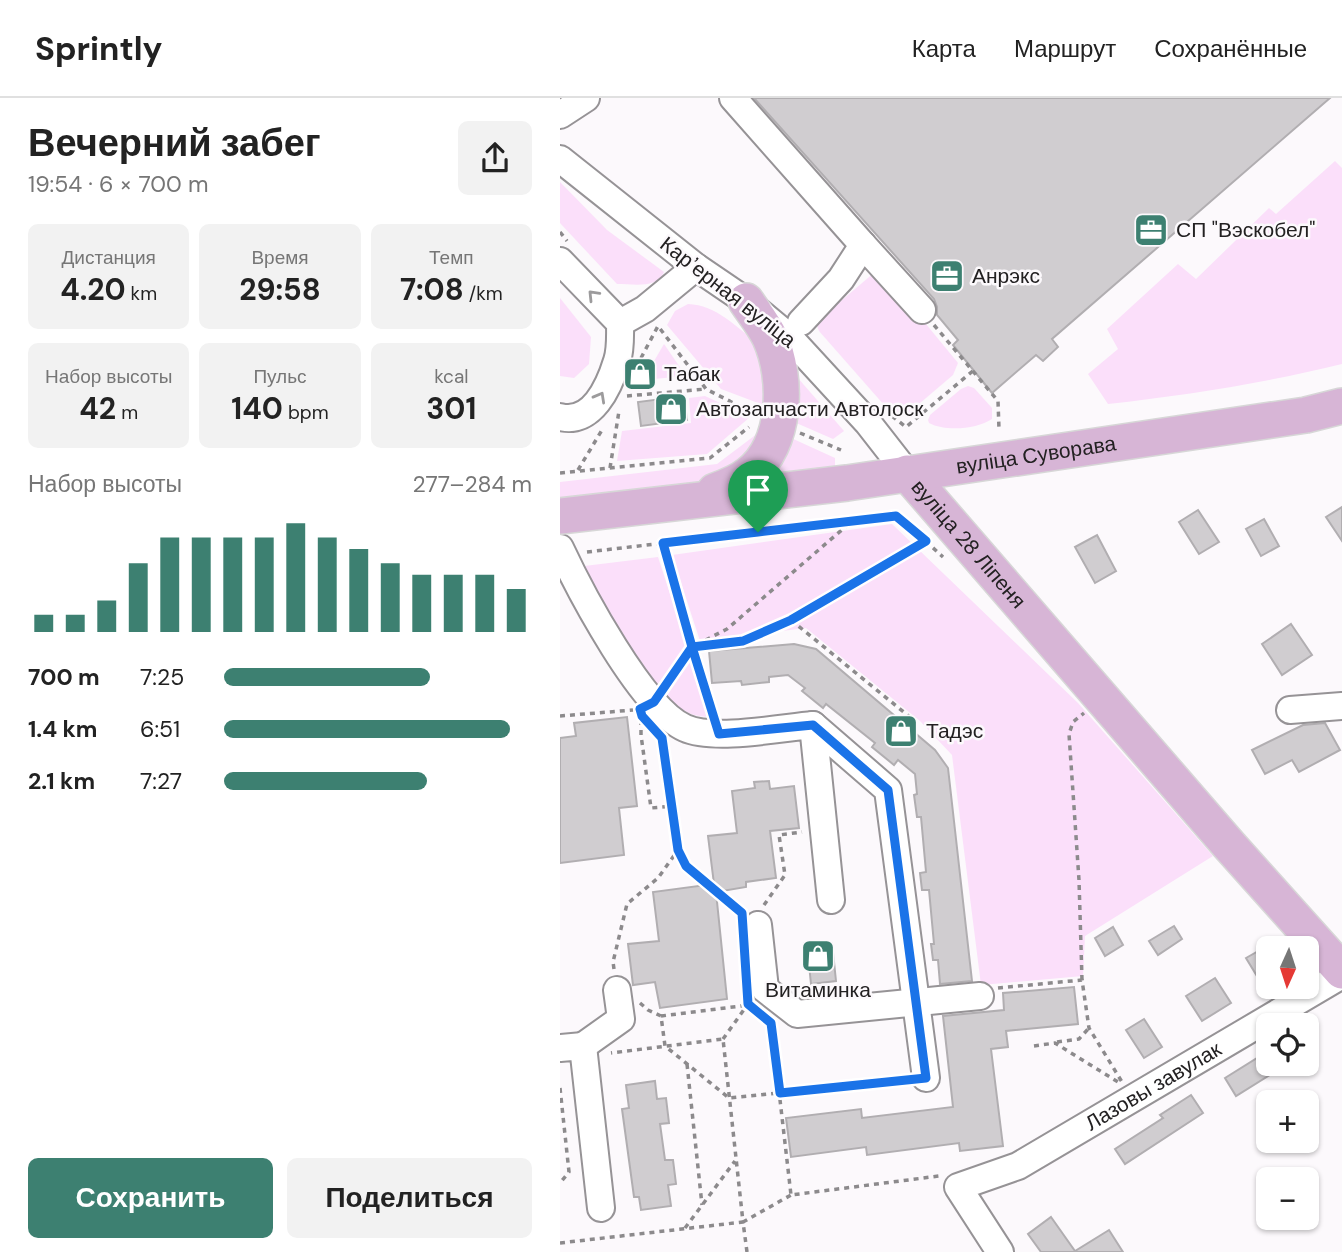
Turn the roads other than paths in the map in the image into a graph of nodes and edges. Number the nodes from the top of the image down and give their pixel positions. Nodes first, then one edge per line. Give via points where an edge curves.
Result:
1 (586, 98) edge
2 (733, 98) edge
3 (560, 116) edge
4 (560, 159) edge
5 (863, 245) junction
6 (560, 261) edge
7 (696, 267) junction
8 (746, 302) junction
9 (922, 310) road end
10 (801, 322) dead end
11 (620, 323) junction
12 (1342, 406) edge
13 (560, 417) edge
14 (907, 473) junction
15 (678, 502) junction
16 (560, 516) edge
17 (562, 551) edge
18 (1342, 706) edge
19 (1290, 710) dead end
20 (813, 725) junction
21 (831, 900) dead end
22 (758, 914) road end
23 (1342, 945) edge
24 (1342, 973) edge
25 (627, 995) road end
26 (980, 996) road end
27 (916, 1003) junction
28 (576, 1050) edge
29 (926, 1078) road end
30 (601, 1208) dead end
31 (1000, 1252) edge

1 - 3 street
2 - 5 street
4 - 7 street, Карʼерная вуліца
5 - 9 street
5 - 10 street via 841,279
11 -> 6 street
7 - 8 street, Карʼерная вуліца
7 - 11 street via 645,309
8 - 14 street, Карʼерная вуліца via 788,336
8 - 15 main road via 769,335 781,378 761,461 749,474
13 -> 11 street via 578,418 593,410 617,361
12 - 14 main road, вуліца Суворава
14 - 15 main road, вуліца Суворава
14 - 23 main road, вуліца 28 Ліпеня via 989,545
14 - 24 main road, вуліца 28 Ліпеня
15 - 16 main road, вуліца Суворава
17 - 20 street via 652,713 686,729 719,734
18 - 19 street
20 - 21 street
20 - 27 street via 888,790
22 - 27 street via 765,989 797,1014
24 - 31 street, Лазовы завулак via 1018,1166 955,1180
25 - 28 street via 621,1019
26 - 27 street
27 - 29 street
28 - 30 street

